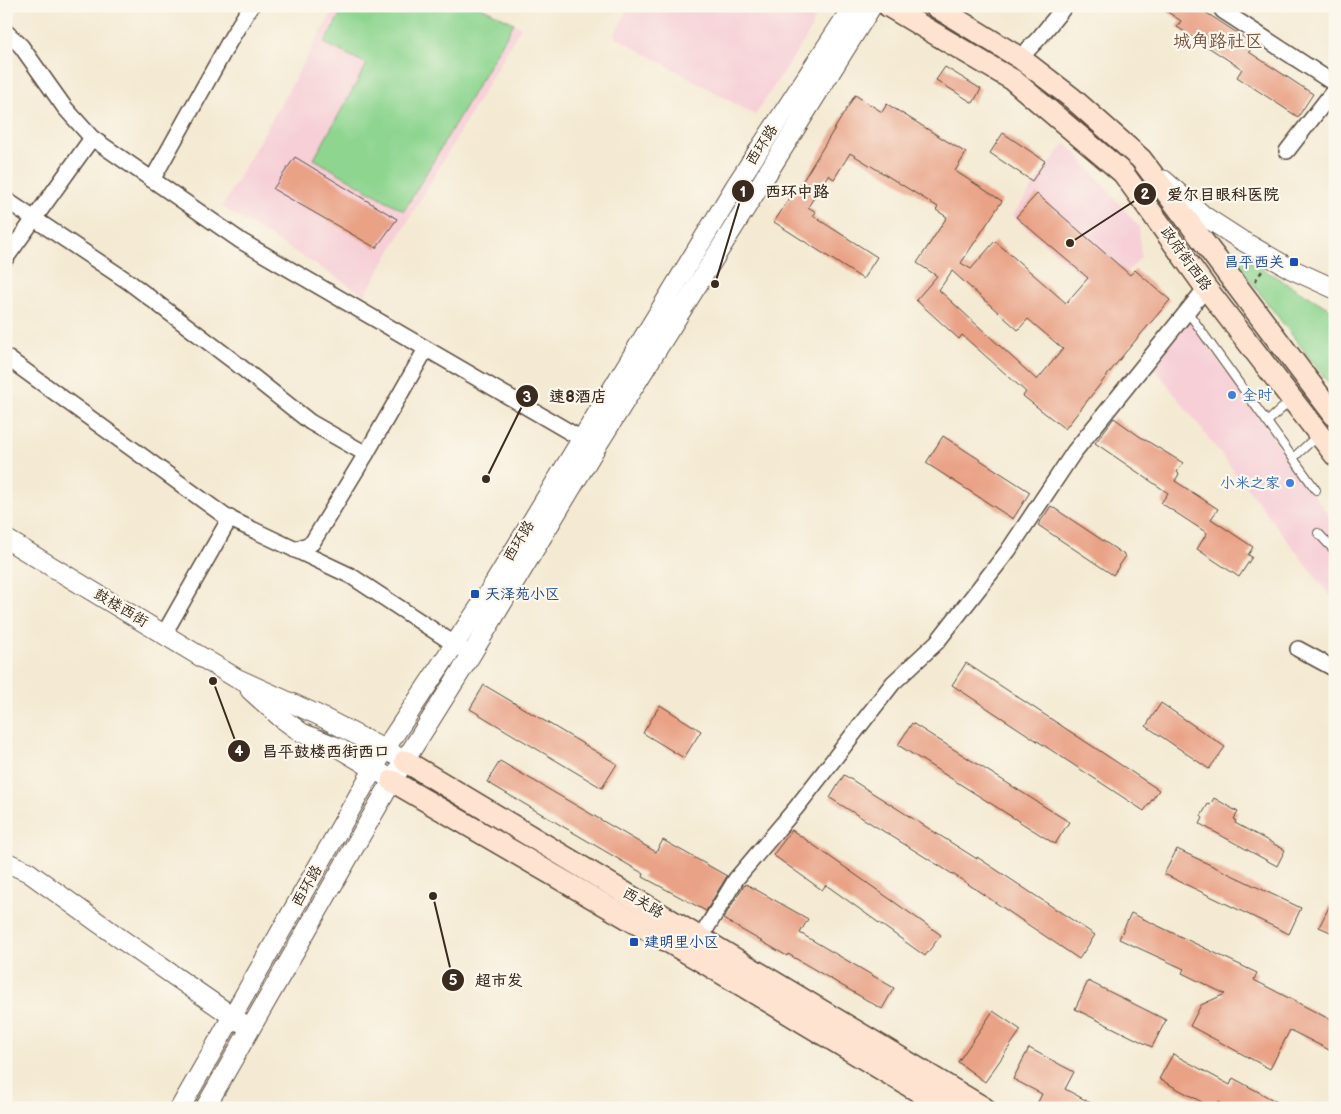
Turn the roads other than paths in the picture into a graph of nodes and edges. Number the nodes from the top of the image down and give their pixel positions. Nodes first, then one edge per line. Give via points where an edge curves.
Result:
1 (251, 6) edge
2 (853, 6) edge
3 (872, 6) edge
4 (888, 6) edge
5 (935, 6) edge
6 (1065, 6) edge
7 (1220, 6) edge
8 (6, 32) edge
9 (1020, 58) junction
10 (1335, 84) edge
11 (1335, 89) edge
12 (92, 138) junction
13 (1287, 151) dead end
14 (1141, 159) junction
15 (152, 180) junction
16 (6, 200) edge
17 (34, 219) junction
18 (6, 258) edge
19 (1206, 288) junction
20 (1335, 289) edge
21 (1187, 311) junction
22 (426, 349) junction
23 (6, 357) edge
24 (1292, 400) junction
25 (1335, 416) edge
26 (1267, 422) junction
27 (1319, 435) junction
28 (589, 443) junction
29 (366, 454) junction
30 (1335, 455) edge
31 (1293, 458) junction
32 (1316, 490) dead end
33 (230, 518) junction
34 (1318, 533) dead end
35 (6, 539) edge
36 (295, 550) junction
37 (1335, 551) edge
38 (164, 634) junction
39 (455, 644) junction
40 (1298, 649) dead end
41 (471, 655) junction
42 (1335, 669) edge
43 (236, 678) junction
44 (385, 749) junction
45 (405, 760) junction
46 (374, 769) junction
47 (392, 781) junction
48 (6, 862) edge
49 (701, 937) junction
50 (232, 1016) junction
51 (251, 1029) junction
52 (180, 1108) edge
53 (205, 1108) edge
54 (946, 1108) edge
55 (984, 1108) edge

1 - 15 street
2 - 28 street, 西环路 via 736,185
3 - 28 street, 西环路
4 - 19 main road, 政府街西路 via 1013,80 1123,172
5 - 9 main road, 政府街西路
6 - 9 street
7 - 10 street
8 - 12 street via 21,46 65,108
9 - 14 main road, 政府街西路 via 1072,98
11 - 13 street
12 - 15 street
12 - 17 street
14 - 20 street via 1204,216 1270,257
14 - 25 main road, 政府街西路
15 - 22 street via 241,241
16 - 17 street
17 - 18 street
17 - 29 street via 129,282 310,422
19 - 21 street
19 - 24 main road, 政府街西路
21 - 26 lane
21 - 49 street via 1074,452 1008,551 936,642 893,683 796,808 736,878
22 - 28 street
22 - 29 street
23 - 33 street
24 - 26 lane
24 - 27 main road, 政府街西路
26 - 31 lane
27 - 30 main road, 政府街西路
27 - 31 lane
28 - 39 street, 西环路
28 - 41 street, 西环路
29 - 36 street via 312,543
31 - 32 lane
33 - 36 street
33 - 38 street
34 - 37 lane
35 - 38 street, 鼓楼西街
36 - 39 street via 351,576
38 - 43 street, 鼓楼西街
39 - 41 street
39 - 44 street, 西环路
40 - 42 street
41 - 45 street, 西环路
43 - 44 street, 鼓楼西街
43 - 46 street, 鼓楼西街 via 302,733 337,747
44 - 45 street, 鼓楼西街
44 - 46 street, 西环路
45 - 47 street, 西环路
45 - 49 main road, 西关路
46 - 47 street, 鼓楼西街
46 - 50 street, 西环路
47 - 51 street, 西环路
47 - 54 main road, 西关路
48 - 50 street via 28,872
49 - 55 main road, 西关路
50 - 51 street
50 - 52 street, 西环路
51 - 53 street, 西环路

